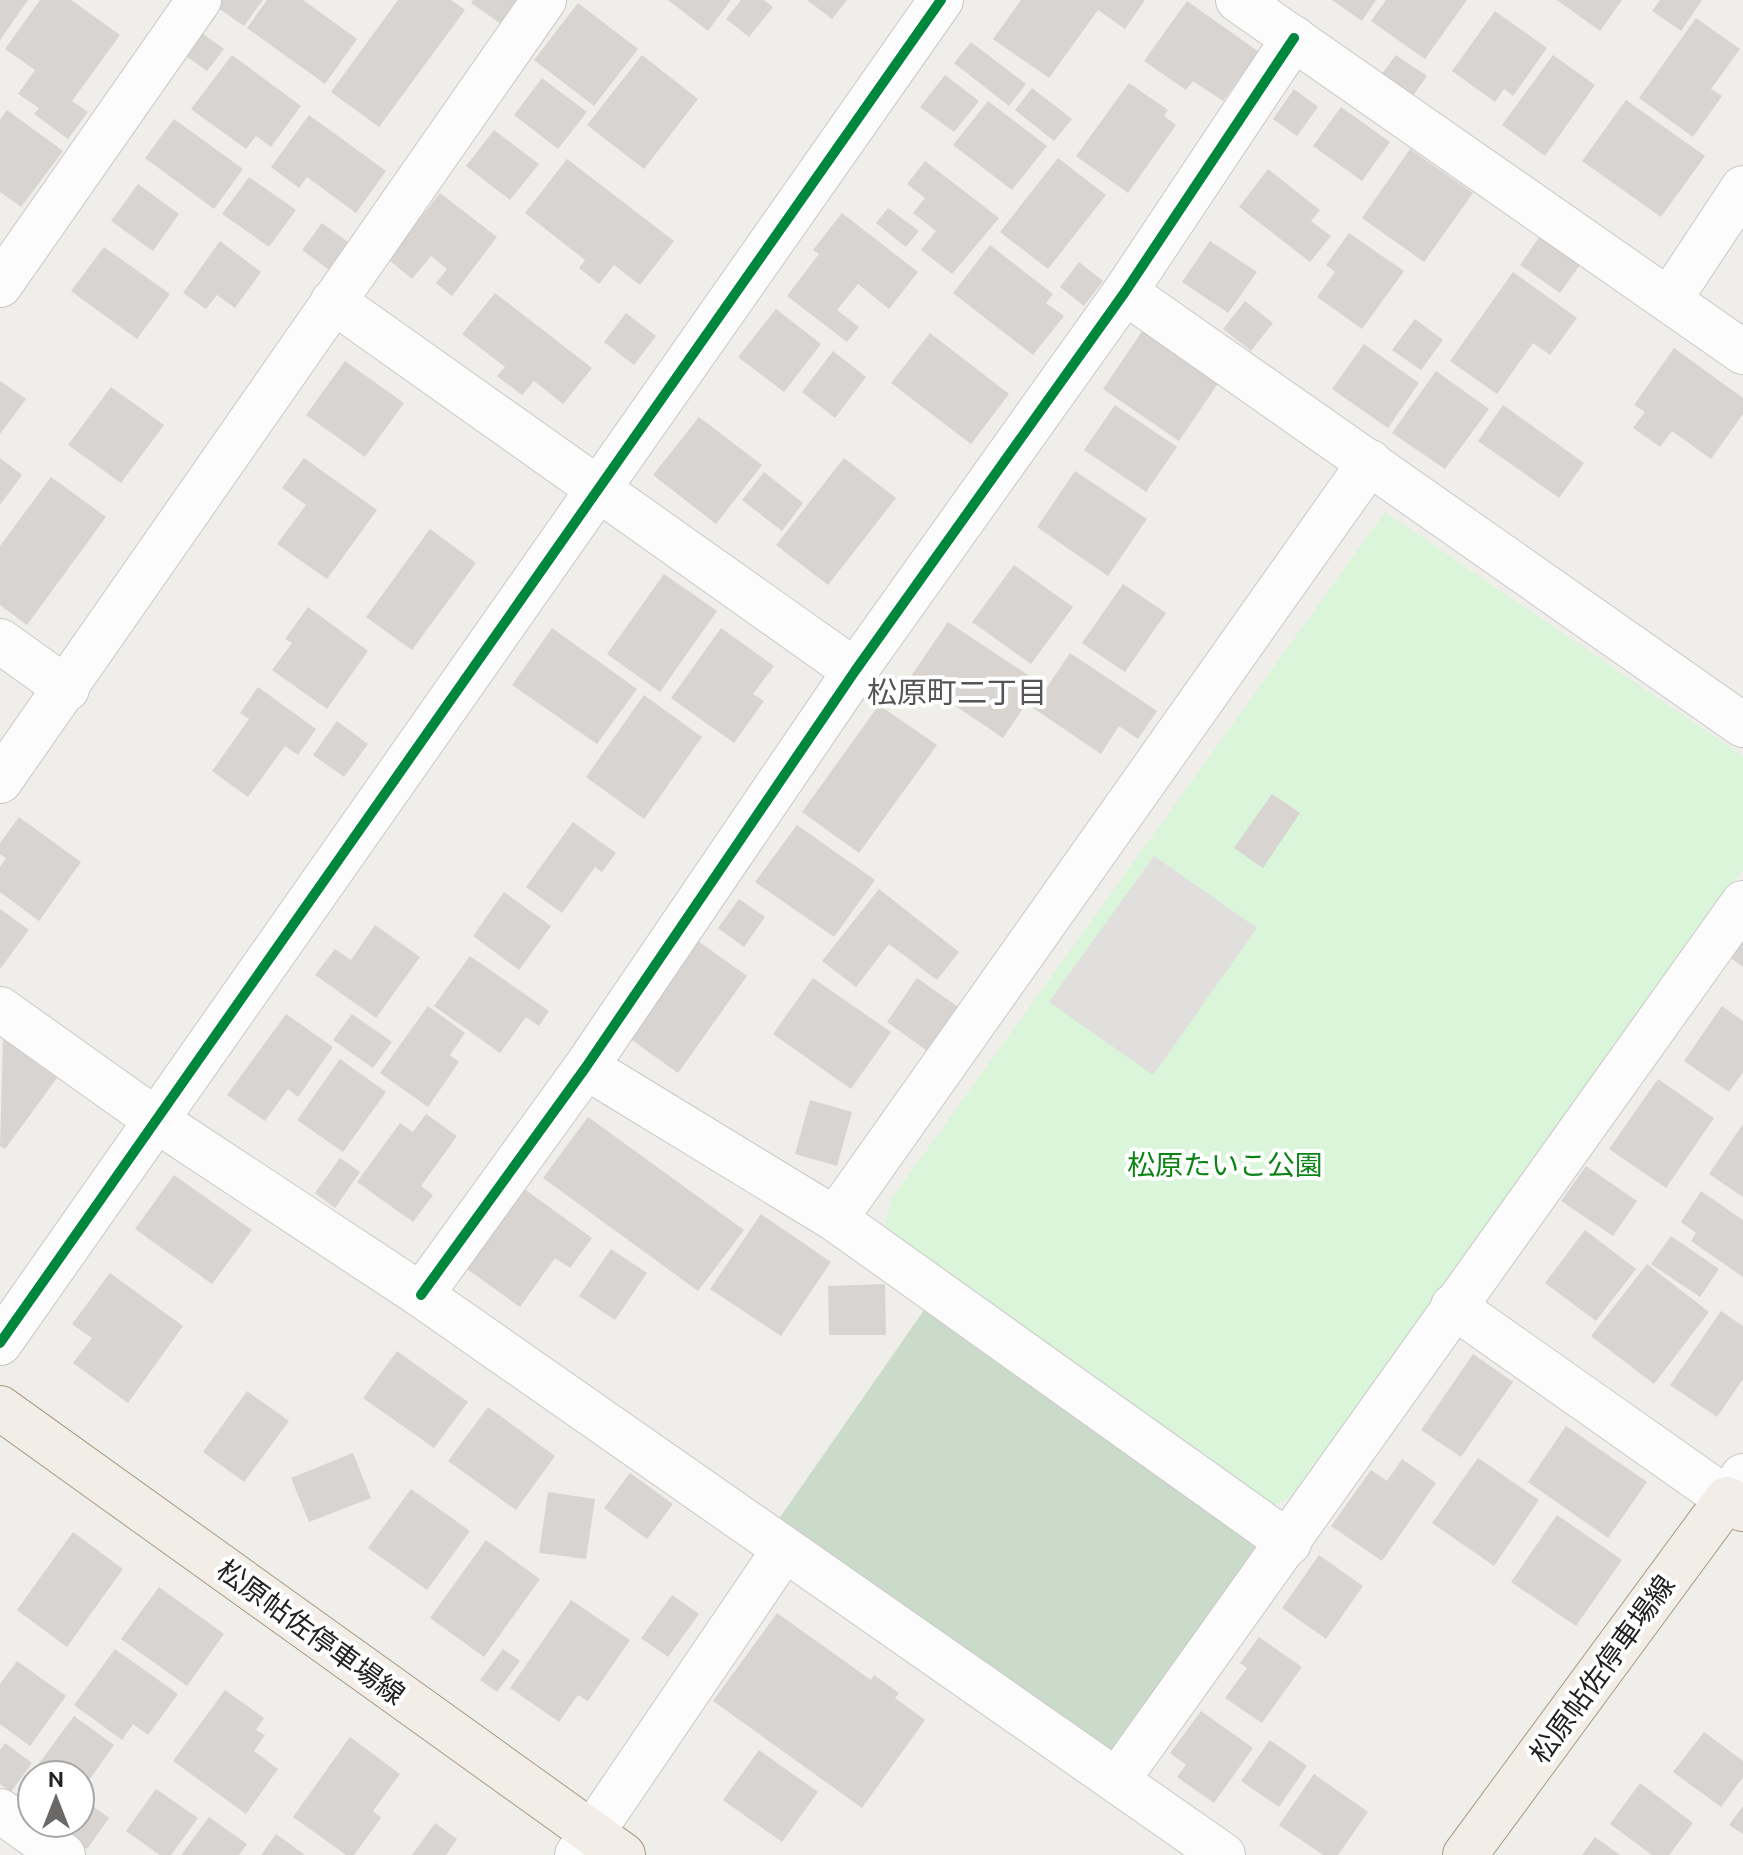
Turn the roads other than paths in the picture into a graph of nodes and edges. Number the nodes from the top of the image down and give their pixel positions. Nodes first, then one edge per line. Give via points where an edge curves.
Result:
1 (199, 0) edge
2 (544, 0) edge
3 (941, 0) edge
4 (1238, 0) edge
5 (1294, 38) junction
6 (1743, 188) edge
7 (4, 271) edge
8 (1125, 292) junction
9 (1669, 300) junction
10 (333, 301) junction
11 (1743, 352) edge
12 (1370, 462) junction
13 (598, 487) junction
14 (0, 641) edge
15 (855, 671) junction
16 (67, 689) junction
17 (1743, 725) edge
18 (0, 781) edge
19 (1743, 903) edge
20 (0, 1009) edge
21 (586, 1067) junction
22 (156, 1120) junction
23 (835, 1219) junction
24 (421, 1295) junction
25 (1453, 1306) junction
26 (0, 1343) edge
27 (0, 1408) edge
28 (1738, 1495) edge
29 (1289, 1543) junction
30 (784, 1550) junction
31 (1118, 1779) junction
32 (0, 1811) edge
33 (597, 1848) edge
34 (63, 1855) edge
35 (1223, 1855) edge
36 (1465, 1855) edge

1 - 7 street
2 - 10 street
3 - 13 street
4 - 5 street
5 - 8 street
5 - 9 street
6 - 9 street
8 - 12 street
8 - 15 street
9 - 11 street
10 - 13 street
10 - 16 street
12 - 17 street
12 - 23 street
13 - 15 street
13 - 22 street
14 - 16 street
15 - 21 street
16 - 18 street
19 - 25 street
20 - 22 street
21 - 23 street
21 - 24 street
22 - 24 street
22 - 26 street
23 - 29 street
24 - 30 street
25 - 28 street
25 - 29 street
27 - 33 main road, 松原帖佐停車場線
28 - 36 main road, 松原帖佐停車場線
29 - 31 street
30 - 31 street
30 - 33 street
31 - 35 street
32 - 34 street

